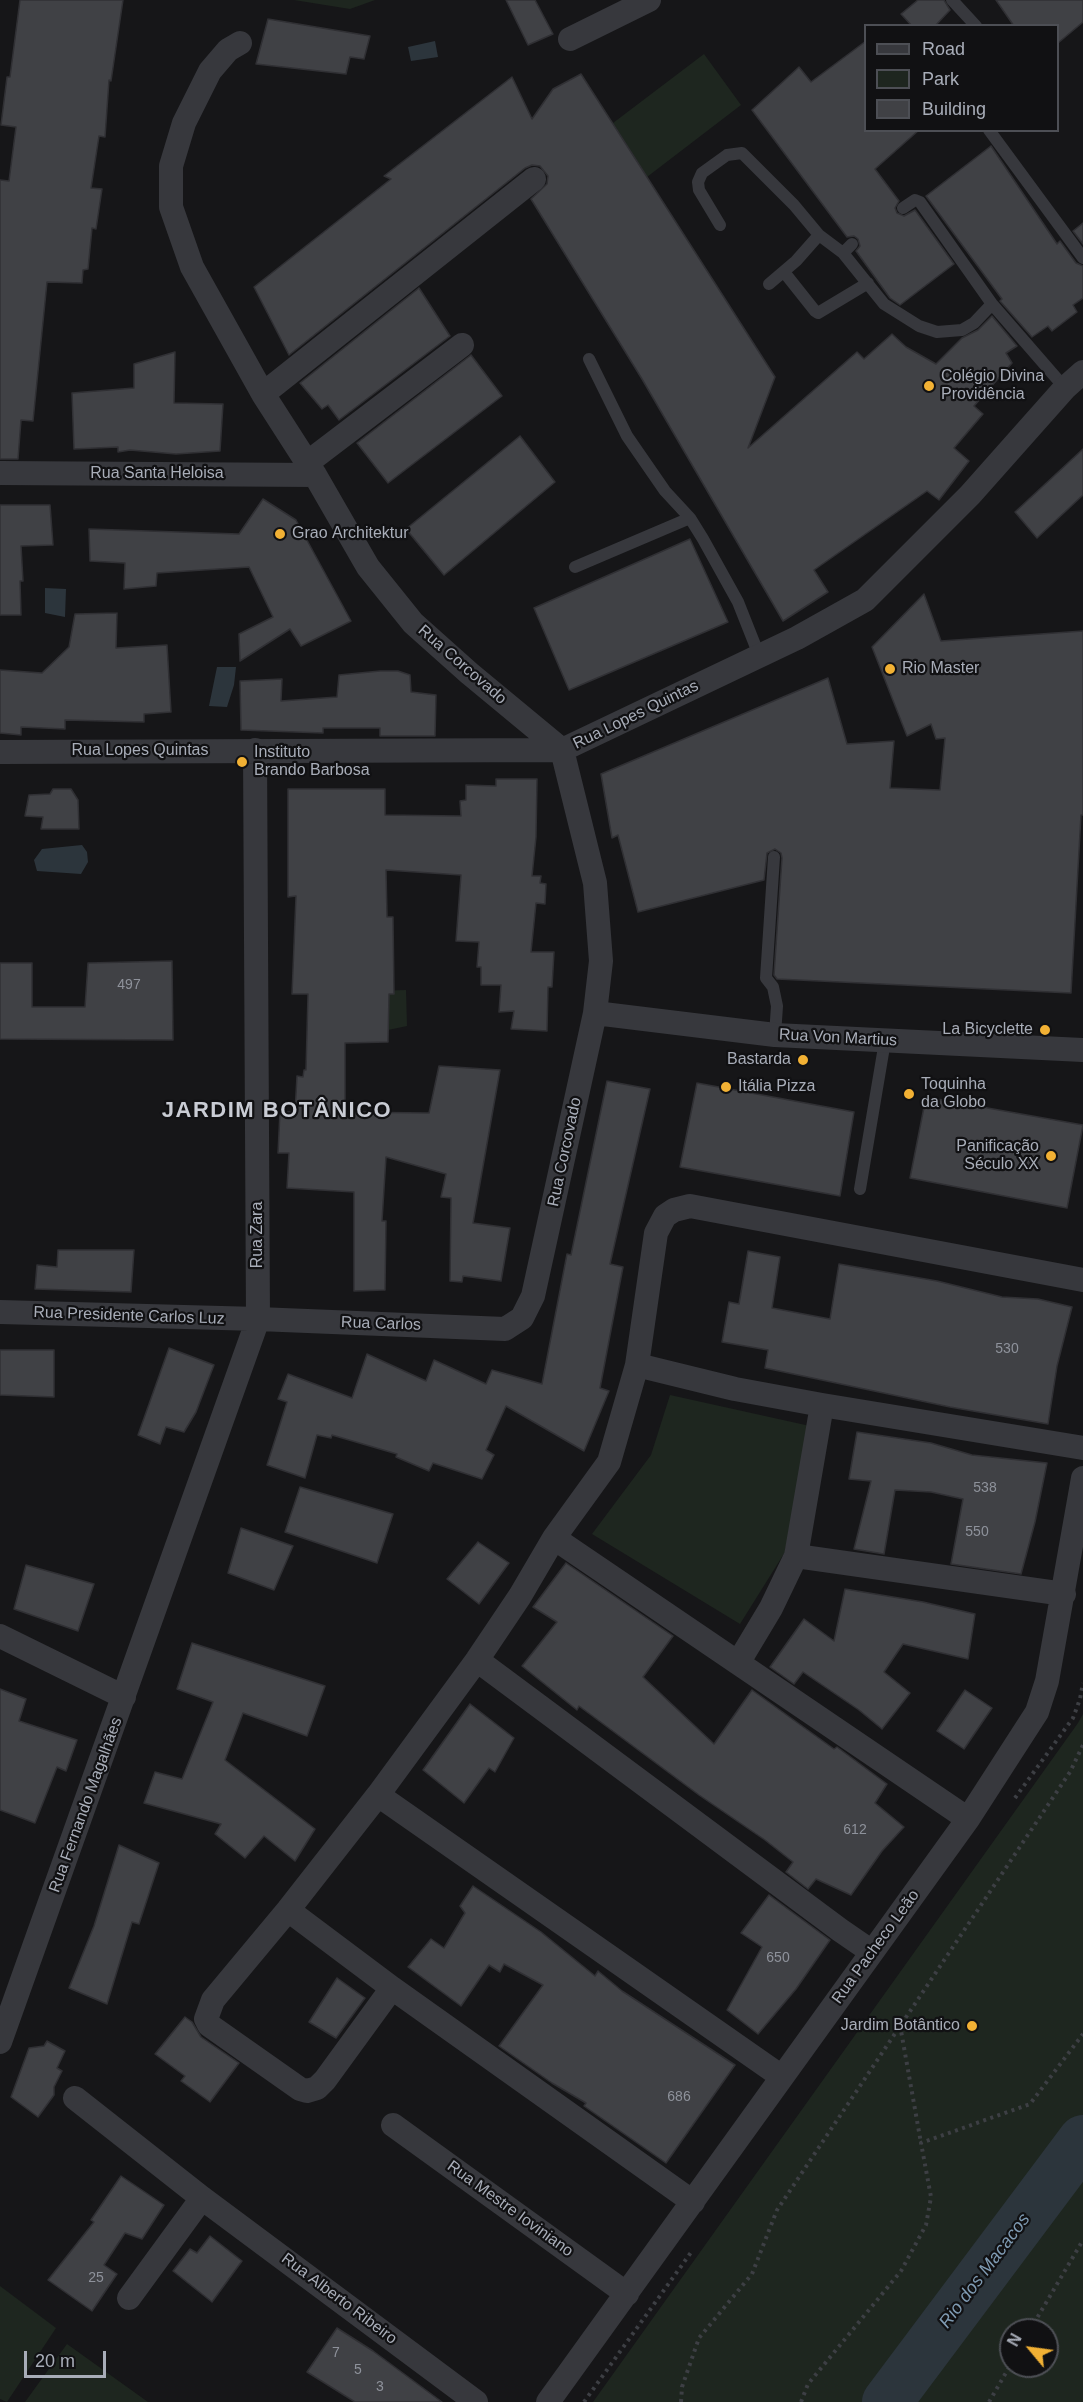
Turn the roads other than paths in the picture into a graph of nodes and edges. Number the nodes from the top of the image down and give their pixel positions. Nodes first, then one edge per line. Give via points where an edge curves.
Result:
1 (649, 0) edge
2 (952, 0) edge
3 (974, 24) edge
4 (570, 39) dead end
5 (240, 43) dead end
6 (990, 132) edge
7 (534, 179) dead end
8 (903, 208) dead end
9 (720, 225) dead end
10 (819, 235) junction
11 (1083, 258) edge
12 (784, 272) junction
13 (868, 283) junction
14 (769, 284) dead end
15 (993, 304) junction
16 (462, 345) dead end
17 (589, 358) dead end
18 (1074, 380) edge
19 (263, 394) junction
20 (311, 469) junction
21 (0, 473) edge
22 (690, 518) junction
23 (575, 567) dead end
24 (759, 655) junction
25 (255, 750) junction
26 (562, 750) junction
27 (0, 752) edge
28 (774, 857) dead end
29 (595, 1014) junction
30 (775, 1035) junction
31 (885, 1041) junction
32 (1083, 1050) edge
33 (860, 1189) dead end
34 (1083, 1280) edge
35 (0, 1312) edge
36 (258, 1319) junction
37 (505, 1329) joint
38 (637, 1365) junction
39 (822, 1405) junction
40 (1083, 1448) edge
41 (1083, 1478) edge
42 (554, 1539) junction
43 (796, 1556) junction
44 (1064, 1594) junction
45 (0, 1636) edge
46 (477, 1660) junction
47 (738, 1663) junction
48 (124, 1697) junction
49 (378, 1795) junction
50 (968, 1819) junction
51 (288, 1910) junction
52 (872, 1952) junction
53 (392, 1988) junction
54 (0, 2042) edge
55 (782, 2077) junction
56 (75, 2098) dead end
57 (393, 2125) dead end
58 (202, 2198) junction
59 (693, 2202) junction
60 (627, 2294) junction
61 (129, 2298) dead end
62 (476, 2402) edge
63 (548, 2402) edge

1 - 4 street
2 - 3 lane
5 - 19 street, Rua Corcovado via 228,50 210,71 184,123 171,166 171,207 192,267
6 - 11 lane
7 - 19 street
8 - 15 lane via 915,200 920,202
9 - 10 lane via 698,182 702,173 727,155 742,153
10 - 12 lane
10 - 13 lane via 847,249
12 - 13 lane via 818,313
12 - 14 lane
13 - 15 lane via 884,304 919,326 937,332 962,330
15 - 18 lane
16 - 20 street
17 - 22 lane via 627,436 665,491
18 - 24 street, Rua Lopes Quintas via 970,495 865,600
19 - 20 street, Rua Corcovado
20 - 21 street, Rua Santa Heloisa
20 - 26 street, Rua Corcovado via 368,567 413,623
22 - 23 lane
22 - 24 lane via 738,602
24 - 26 street, Rua Lopes Quintas
25 - 26 street, Rua Lopes Quintas
25 - 27 street, Rua Lopes Quintas
25 - 36 street, Rua Zara
26 - 29 street, Rua Corcovado via 595,883 601,961
28 - 30 lane via 766,978 774,987 777,1006
29 - 30 street, Rua Von Martius
29 - 37 street, Rua Corcovado via 533,1296 522,1318
30 - 31 street, Rua Von Martius
31 - 32 street, Rua Von Martius
31 - 33 lane
34 - 38 street via 690,1206 665,1216 656,1233
35 - 36 street, Rua Presidente Carlos Luz
36 - 37 street, Rua Carlos
36 - 48 street, Rua Zara
38 - 39 street
38 - 42 street via 609,1462
39 - 40 street
39 - 43 street
41 - 44 street, Rua Pacheco Leão
42 - 46 street
42 - 47 street
43 - 44 street
43 - 47 street
44 - 50 street, Rua Pacheco Leão via 1044,1698
45 - 48 street, Rua Fernando Magalhães
46 - 49 street
46 - 52 street
47 - 50 street
48 - 54 street, Rua Fernando Magalhães
49 - 51 street
49 - 55 street
50 - 52 street, Rua Pacheco Leão
51 - 53 street
51 - 53 street via 213,2001 207,2013 209,2025 307,2091 325,2080
52 - 55 street, Rua Pacheco Leão
53 - 59 street
55 - 59 street, Rua Pacheco Leão
56 - 58 street, Rua Alberto Ribeiro
57 - 60 street, Rua Mestre Ioviniano
58 - 61 street
58 - 62 street, Rua Alberto Ribeiro
59 - 60 street, Rua Pacheco Leão
60 - 63 street, Rua Pacheco Leão

